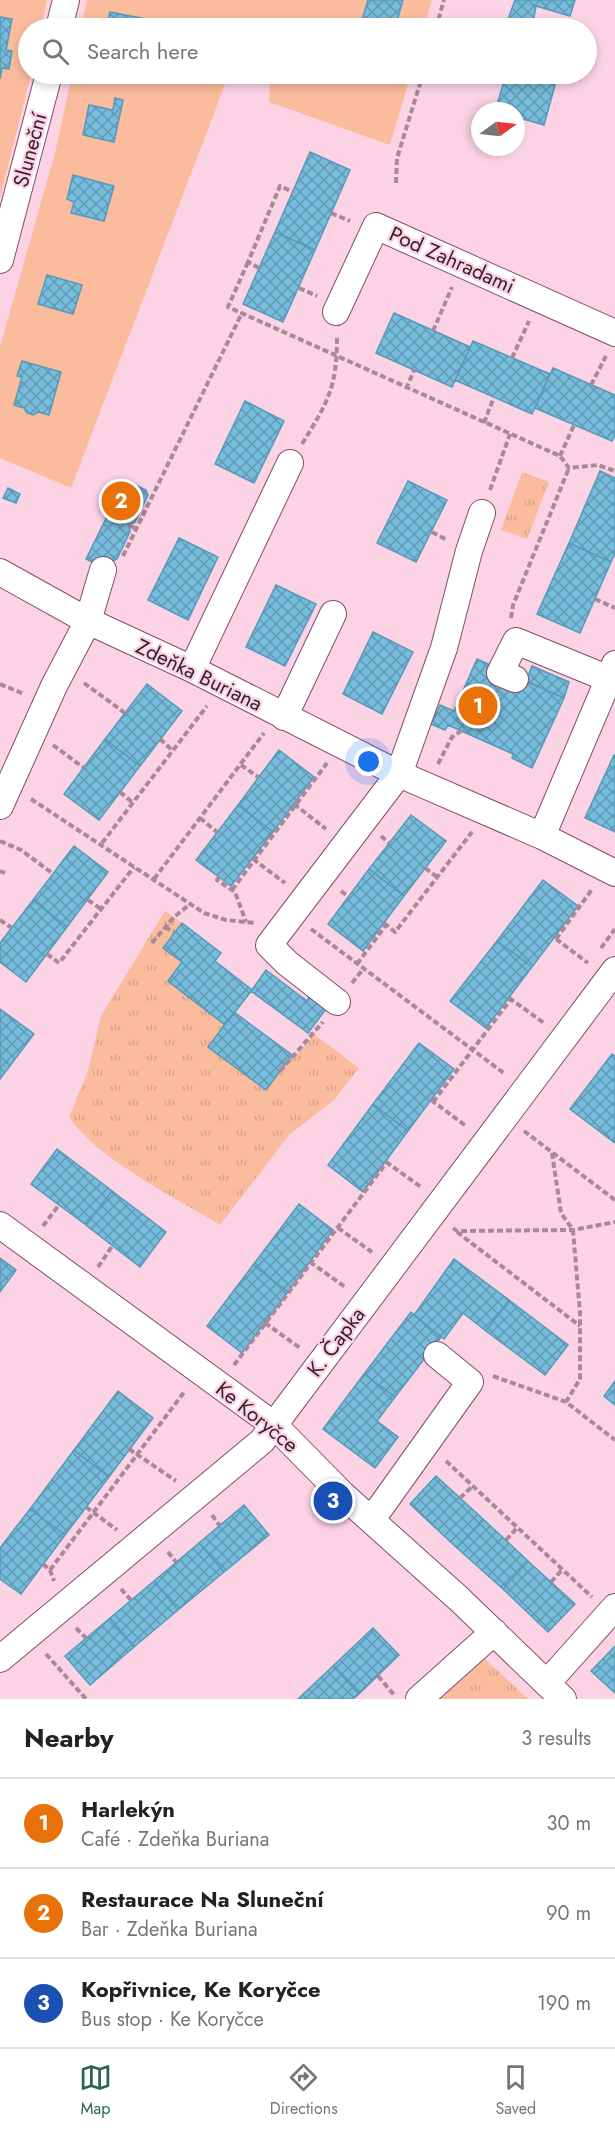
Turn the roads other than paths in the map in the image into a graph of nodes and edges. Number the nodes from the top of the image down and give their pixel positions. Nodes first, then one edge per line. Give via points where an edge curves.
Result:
1 (66, 0) edge
2 (62, 18) edge
3 (46, 84) edge
4 (0, 260) edge
5 (336, 312) road end
6 (612, 341) edge
7 (290, 463) road end
8 (482, 513) road end
9 (103, 570) road end
10 (0, 572) edge
11 (333, 614) dead end
12 (88, 621) junction
13 (192, 669) junction
14 (612, 671) edge
15 (515, 679) dead end
16 (277, 721) junction
17 (399, 774) junction
18 (4, 796) edge
19 (542, 836) junction
20 (605, 879) edge
21 (615, 970) edge
22 (337, 1002) dead end
23 (0, 1225) edge
24 (437, 1355) dead end
25 (274, 1425) junction
26 (370, 1518) junction
27 (613, 1610) edge
28 (494, 1632) junction
29 (0, 1659) edge
30 (555, 1691) edge
31 (408, 1699) edge

1 - 2 street
3 - 4 street, Sluneční
5 - 6 street, Pod Zahradami via 376,226
7 - 13 street
8 - 17 street via 444,648
9 - 12 street
10 - 12 street, Zdeňka Buriana
11 - 16 street
12 - 13 street, Zdeňka Buriana
12 - 18 street
13 - 16 street, Zdeňka Buriana
14 - 15 street via 516,641 500,673
14 - 19 street
16 - 17 street, Zdeňka Buriana
17 - 19 street, Zdeňka Buriana
17 - 22 street via 268,945
19 - 20 street, Zdeňka Buriana
21 - 25 street, K. Čapka
23 - 25 street, Ke Koryčce
24 - 26 street via 470,1382
25 - 26 street, Ke Koryčce
25 - 29 street, K. Čapka via 262,1441
26 - 28 street, Ke Koryčce
27 - 30 street, Ke Koryčce
28 - 30 street, Ke Koryčce
28 - 31 street

